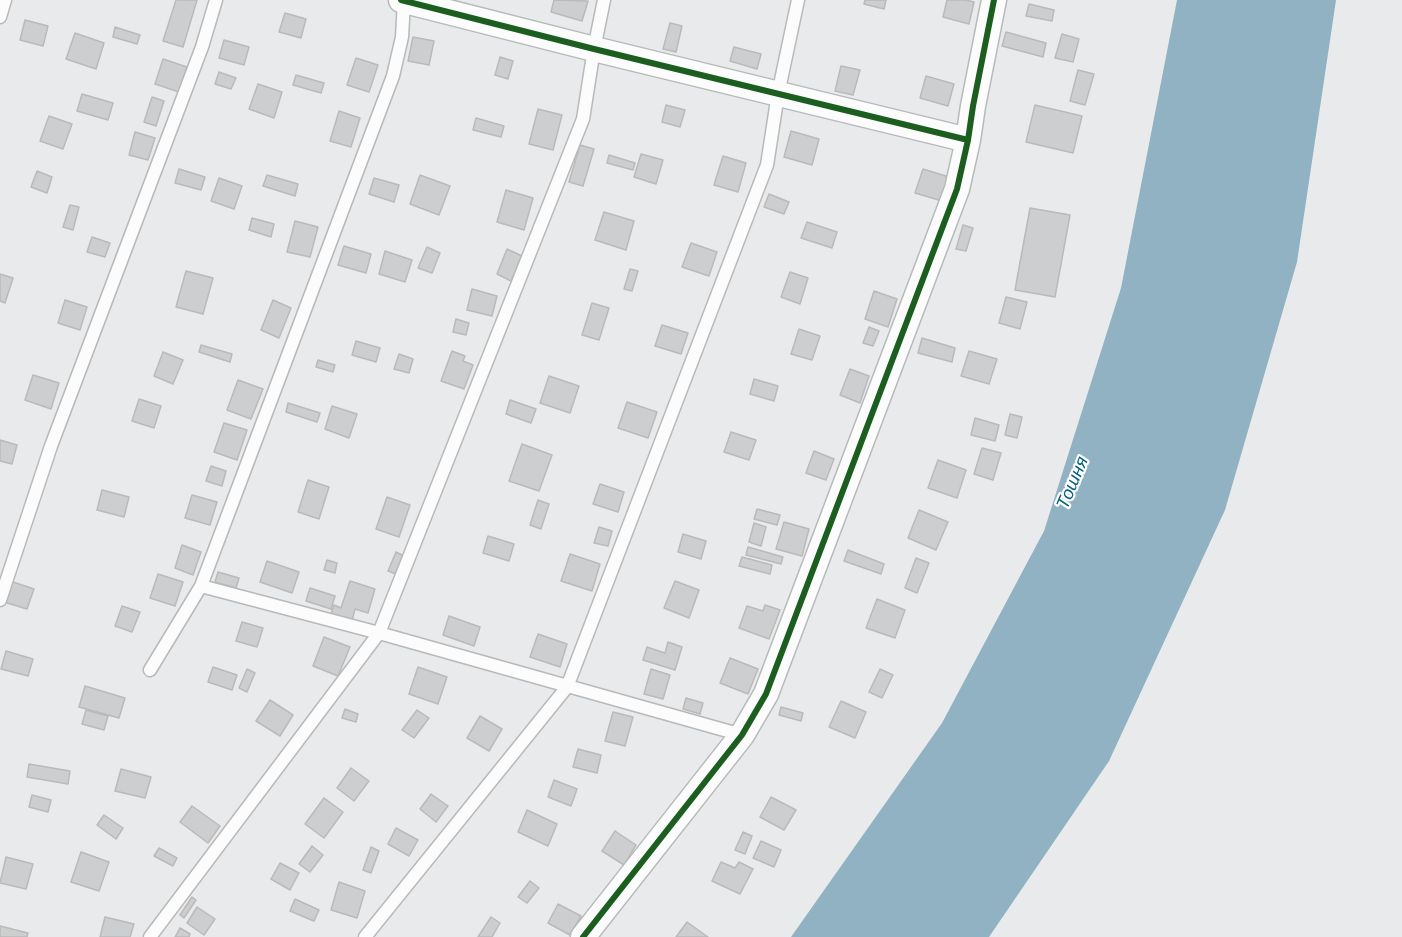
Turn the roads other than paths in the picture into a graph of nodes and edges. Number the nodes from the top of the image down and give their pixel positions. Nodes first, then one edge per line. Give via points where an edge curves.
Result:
1 (5, 0) edge
2 (216, 0) edge
3 (403, 0) edge
4 (604, 0) edge
5 (798, 0) edge
6 (994, 0) edge
7 (0, 17) edge
8 (594, 49) junction
9 (778, 94) junction
10 (968, 140) junction
11 (201, 586) junction
12 (0, 600) edge
13 (378, 633) junction
14 (150, 670) dead end
15 (567, 687) junction
16 (742, 735) junction
17 (150, 937) edge
18 (365, 937) edge
19 (583, 937) edge

1 - 7 lane
2 - 12 lane via 202,47 51,446
3 - 8 street
3 - 11 lane via 402,37 393,76
4 - 8 lane
5 - 9 lane
6 - 10 street
8 - 9 street
8 - 13 lane via 583,119
9 - 10 street
9 - 15 lane via 767,165
10 - 16 street via 957,189 766,694
11 - 13 lane
11 - 14 lane
13 - 15 lane
13 - 17 lane
15 - 16 lane
15 - 18 lane
16 - 19 street

